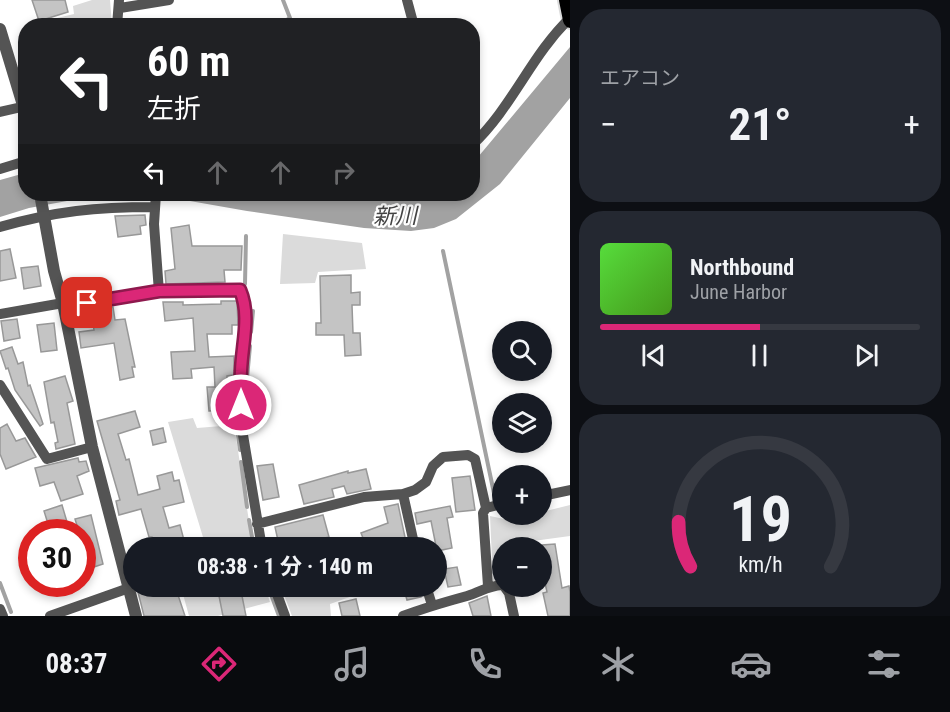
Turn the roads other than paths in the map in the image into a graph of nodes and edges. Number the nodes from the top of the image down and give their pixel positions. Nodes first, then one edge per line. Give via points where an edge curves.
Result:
1 (169, 0) edge
2 (407, 0) edge
3 (567, 0) edge
4 (119, 4) edge
5 (412, 18) edge
6 (570, 18) edge
7 (0, 29) edge
8 (18, 87) edge
9 (18, 110) edge
10 (0, 112) edge
11 (480, 136) edge
12 (18, 163) edge
13 (0, 169) edge
14 (41, 201) edge
15 (155, 201) edge
16 (44, 215) junction
17 (0, 227) edge
18 (159, 291) junction
19 (63, 305) junction
20 (0, 314) edge
21 (0, 385) edge
22 (92, 447) junction
23 (570, 490) edge
24 (403, 494) junction
25 (552, 494) edge
26 (492, 506) edge
27 (486, 508) junction
28 (257, 524) junction
29 (260, 537) edge
30 (413, 537) edge
31 (123, 565) edge
32 (488, 586) junction
33 (492, 586) edge
34 (123, 590) edge
35 (131, 597) edge
36 (278, 597) edge
37 (429, 597) edge
38 (510, 597) edge
39 (432, 605) junction
40 (0, 609) edge
41 (3, 616) edge
42 (50, 616) edge
43 (136, 616) edge
44 (285, 616) edge
45 (403, 616) edge
46 (514, 616) edge

1 - 4 street
2 - 5 street
3 - 6 highway
6 - 11 street
7 - 8 street
9 - 10 street
12 - 13 street
14 - 16 street
15 - 16 street
15 - 18 street
16 - 17 street
16 - 19 street
18 - 19 street
18 - 28 street via 240,290 245,301 241,423
19 - 20 street
19 - 22 street
21 - 22 street via 47,459
22 - 31 street
23 - 25 street
24 - 27 street via 426,482 433,466 443,457 468,455 475,459
24 - 28 street via 364,497
24 - 30 street
26 - 27 street
27 - 32 street via 483,513
28 - 29 street
32 - 33 street
32 - 39 street
34 - 42 street
35 - 43 street
36 - 44 street
37 - 39 street
38 - 46 street
39 - 45 street
40 - 41 street

